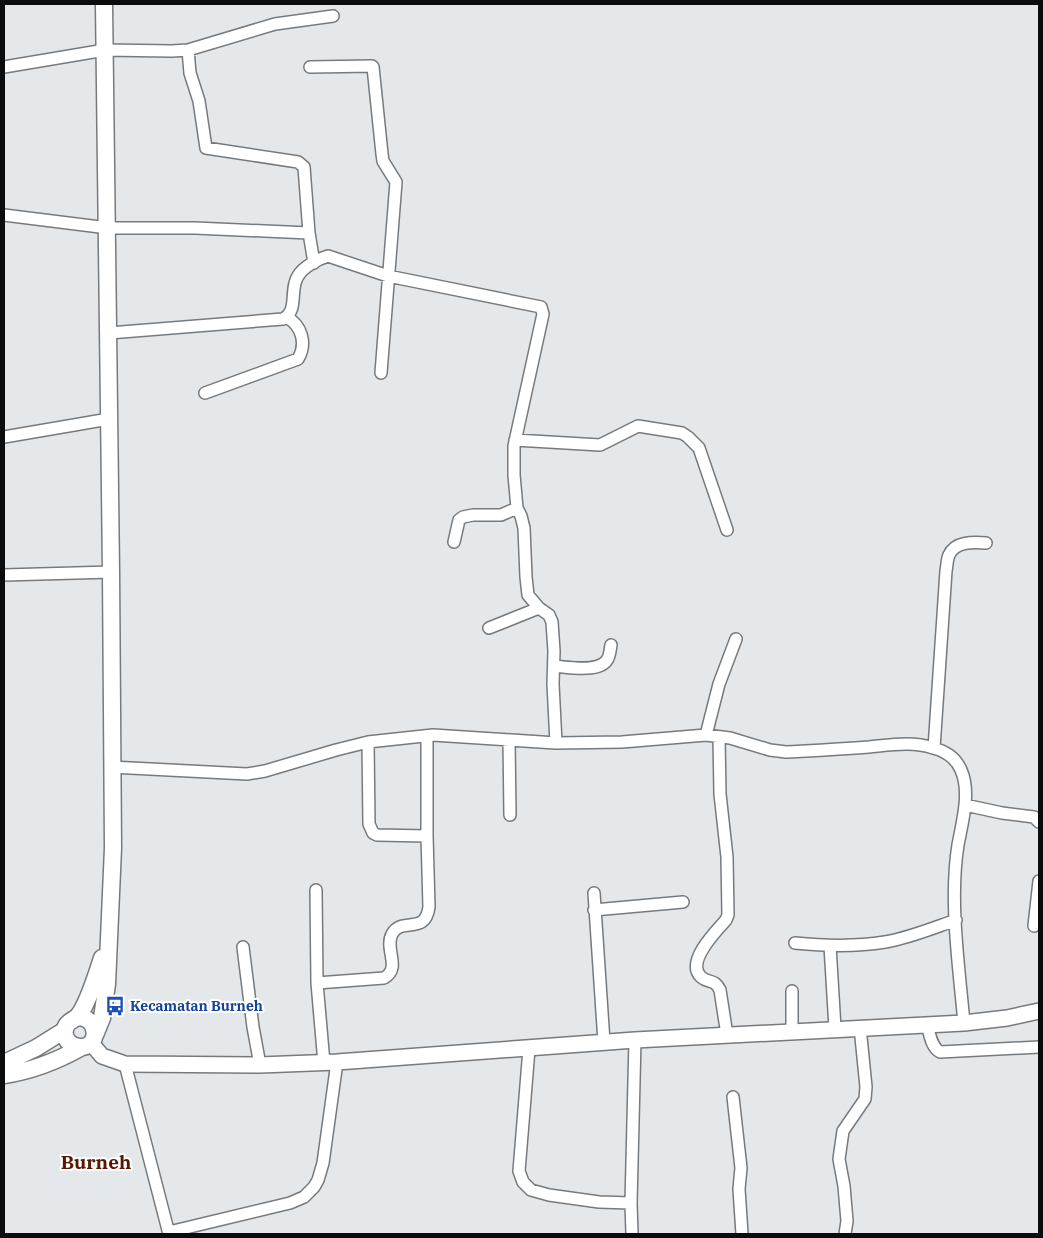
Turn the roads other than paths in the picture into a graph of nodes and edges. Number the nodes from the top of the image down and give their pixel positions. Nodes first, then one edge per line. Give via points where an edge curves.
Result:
1 (104, 4) edge
2 (333, 16) dead end
3 (105, 50) junction
4 (188, 50) junction
5 (4, 67) edge
6 (310, 67) dead end
7 (4, 215) edge
8 (108, 228) junction
9 (309, 233) junction
10 (314, 263) junction
11 (388, 276) junction
12 (286, 318) junction
13 (109, 333) junction
14 (381, 373) dead end
15 (205, 393) dead end
16 (109, 419) junction
17 (4, 437) edge
18 (515, 440) junction
19 (517, 508) junction
20 (727, 530) dead end
21 (454, 542) dead end
22 (986, 543) dead end
23 (112, 572) junction
24 (4, 575) edge
25 (539, 608) junction
26 (489, 628) dead end
27 (736, 638) dead end
28 (611, 645) dead end
29 (554, 666) junction
30 (706, 735) junction
31 (428, 736) junction
32 (719, 737) junction
33 (509, 740) junction
34 (368, 742) junction
35 (556, 743) junction
36 (934, 748) junction
37 (112, 767) junction
38 (965, 805) junction
39 (510, 815) dead end
40 (1039, 822) edge
41 (427, 836) junction
42 (1039, 881) edge
43 (316, 890) dead end
44 (594, 893) dead end
45 (683, 902) dead end
46 (594, 910) junction
47 (956, 920) junction
48 (110, 925) junction
49 (1034, 926) dead end
50 (795, 942) dead end
51 (830, 946) junction
52 (243, 947) dead end
53 (317, 982) junction
54 (792, 991) dead end
55 (1036, 1013) edge
56 (77, 1017) junction
57 (964, 1022) junction
58 (927, 1025) junction
59 (860, 1027) junction
60 (835, 1028) junction
61 (65, 1030) junction
62 (792, 1031) junction
63 (727, 1035) junction
64 (635, 1040) junction
65 (89, 1042) junction
66 (604, 1042) junction
67 (1039, 1047) edge
68 (529, 1049) junction
69 (331, 1062) junction
70 (124, 1064) junction
71 (260, 1065) junction
72 (5, 1070) edge
73 (733, 1096) dead end
74 (631, 1203) junction
75 (169, 1233) edge
76 (632, 1234) edge
77 (742, 1234) edge
78 (845, 1234) edge

1 - 3 highway
2 - 4 street via 275,24
3 - 4 street
3 - 5 street
3 - 8 highway
4 - 9 street via 206,148 301,164 305,170
6 - 11 street via 373,67 382,154 396,182
7 - 8 street
8 - 9 street
8 - 13 highway
9 - 10 street
10 - 11 street via 328,256
10 - 12 street via 296,277 292,308
11 - 14 street
11 - 18 street via 541,307 543,314
12 - 13 street
12 - 15 street via 295,321 301,331 298,359
13 - 16 highway
16 - 17 street
16 - 23 highway
18 - 19 street
18 - 20 street via 600,445 638,426 682,432 699,448
19 - 21 street via 501,515 463,516
19 - 25 street via 524,528 526,588
22 - 36 street via 968,542 949,554
23 - 24 street
23 - 37 highway
25 - 26 street
25 - 29 street via 549,615 552,622
27 - 30 street via 719,684
28 - 29 street via 608,660 601,667
29 - 35 street
30 - 32 street
30 - 35 street via 622,742
31 - 33 street
31 - 34 street
31 - 41 street
32 - 36 street via 786,752 898,745
32 - 63 street via 728,914 696,962 699,975 717,984 720,990
33 - 35 street
33 - 39 street
34 - 37 street via 247,774
34 - 41 street via 371,830 377,835
36 - 38 street via 949,755 962,771
37 - 48 highway
38 - 40 street via 1034,817
38 - 47 street via 954,881
41 - 53 street via 428,917 422,923 398,927 392,934 393,967 390,975
42 - 49 street
43 - 53 street
44 - 46 street
45 - 46 street
46 - 66 street
47 - 51 street via 886,942
47 - 57 street
48 - 56 highway via 96,977
48 - 65 highway via 102,1018
50 - 51 street
51 - 60 street
52 - 71 street
53 - 69 street
54 - 62 street
55 - 57 main road
56 - 61 highway via 69,1021
56 - 65 highway via 91,1021 95,1030
57 - 58 main road
58 - 59 main road
58 - 67 street via 933,1045 940,1052
59 - 60 main road
59 - 78 street via 865,1099 843,1131 839,1159 847,1221
60 - 62 main road
61 - 65 highway via 69,1043 78,1047
61 - 72 highway
62 - 63 main road
63 - 64 main road
64 - 66 main road
64 - 74 street
65 - 70 main road via 102,1056
65 - 72 highway via 48,1064
66 - 68 main road
68 - 69 main road
68 - 74 street via 519,1171 523,1182 531,1190 549,1195
69 - 71 main road
69 - 75 street via 323,1163 314,1187 304,1197 290,1202
70 - 71 main road
70 - 75 street
73 - 77 street via 741,1168
74 - 76 street

